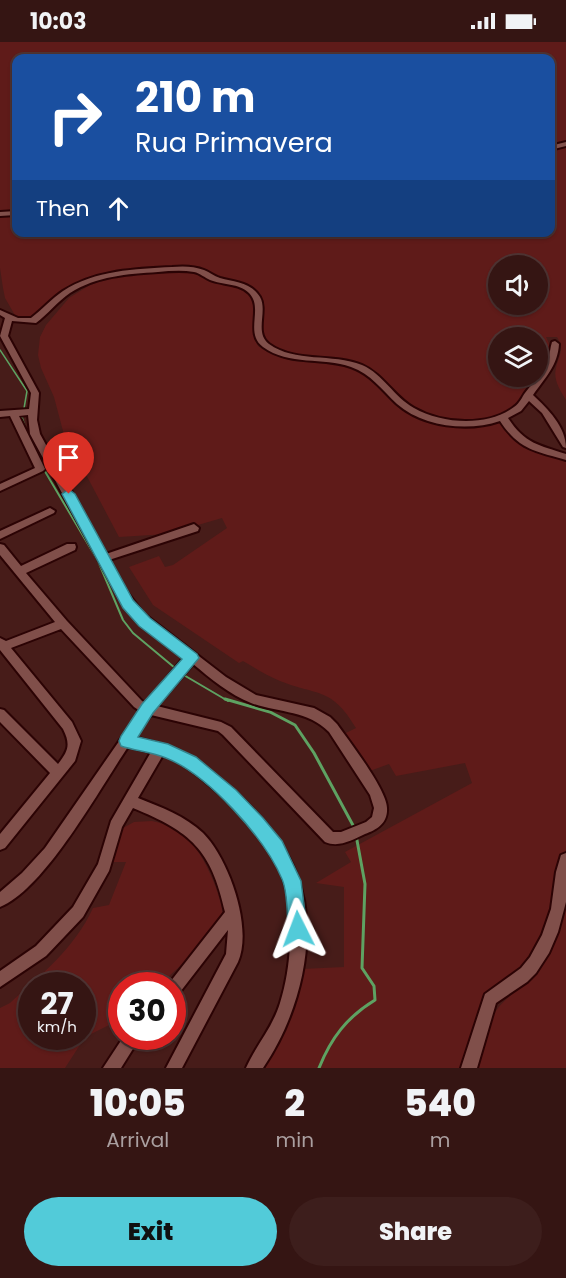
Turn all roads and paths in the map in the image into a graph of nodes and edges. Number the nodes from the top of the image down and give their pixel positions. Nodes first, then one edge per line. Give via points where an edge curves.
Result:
1 (4, 315) edge
2 (555, 344) dead end
3 (528, 395) junction
4 (23, 412) junction
5 (0, 414) edge
6 (503, 418) junction
7 (566, 445) edge
8 (566, 457) edge
9 (0, 488) edge
10 (50, 511) dead end
11 (194, 528) dead end
12 (0, 535) edge
13 (71, 547) dead end
14 (0, 548) edge
15 (104, 558) junction
16 (20, 571) junction
17 (63, 624) junction
18 (2, 644) edge
19 (187, 662) junction
20 (147, 709) junction
21 (0, 714) edge
22 (127, 741) junction
23 (159, 749) junction
24 (57, 772) junction
25 (130, 801) junction
26 (0, 844) edge
27 (566, 859) edge
28 (0, 900) edge
29 (233, 913) junction
30 (186, 973) edge
31 (0, 980) edge
32 (124, 1050) edge
33 (111, 1068) edge
34 (174, 1068) edge
35 (254, 1068) edge
36 (469, 1068) edge

1 - 4 street via 4,336 35,393
1 - 6 street via 34,321 64,294 100,275 196,270 252,292 259,306 258,339 274,351 299,359 363,368 407,408 433,418 468,424
2 - 3 street via 551,366
3 - 6 street via 518,409
3 - 7 street via 545,411
4 - 5 street
4 - 9 street via 40,469
4 - 15 street
6 - 8 street via 524,445
10 - 12 street
11 - 15 street
13 - 16 street
14 - 16 street
15 - 19 street via 133,610
16 - 17 street
17 - 18 street
17 - 20 street via 126,694
18 - 24 street via 75,738 73,753
19 - 20 street
19 - 20 street via 253,699 310,712 327,721 376,793 381,808 375,823 335,839 323,832 247,750 221,728
20 - 22 street
21 - 24 street
22 - 23 street
22 - 28 street via 50,853 25,882
23 - 25 street
23 - 35 street via 190,762 239,804 276,847 294,887 297,938 290,996 279,1027
24 - 26 street
25 - 29 street via 175,819 197,835 221,870
25 - 31 street via 112,836 100,874 78,912 41,951
27 - 36 street via 557,912 547,940 530,969 490,999
29 - 30 street
29 - 34 street via 237,935 233,957
32 - 33 street

